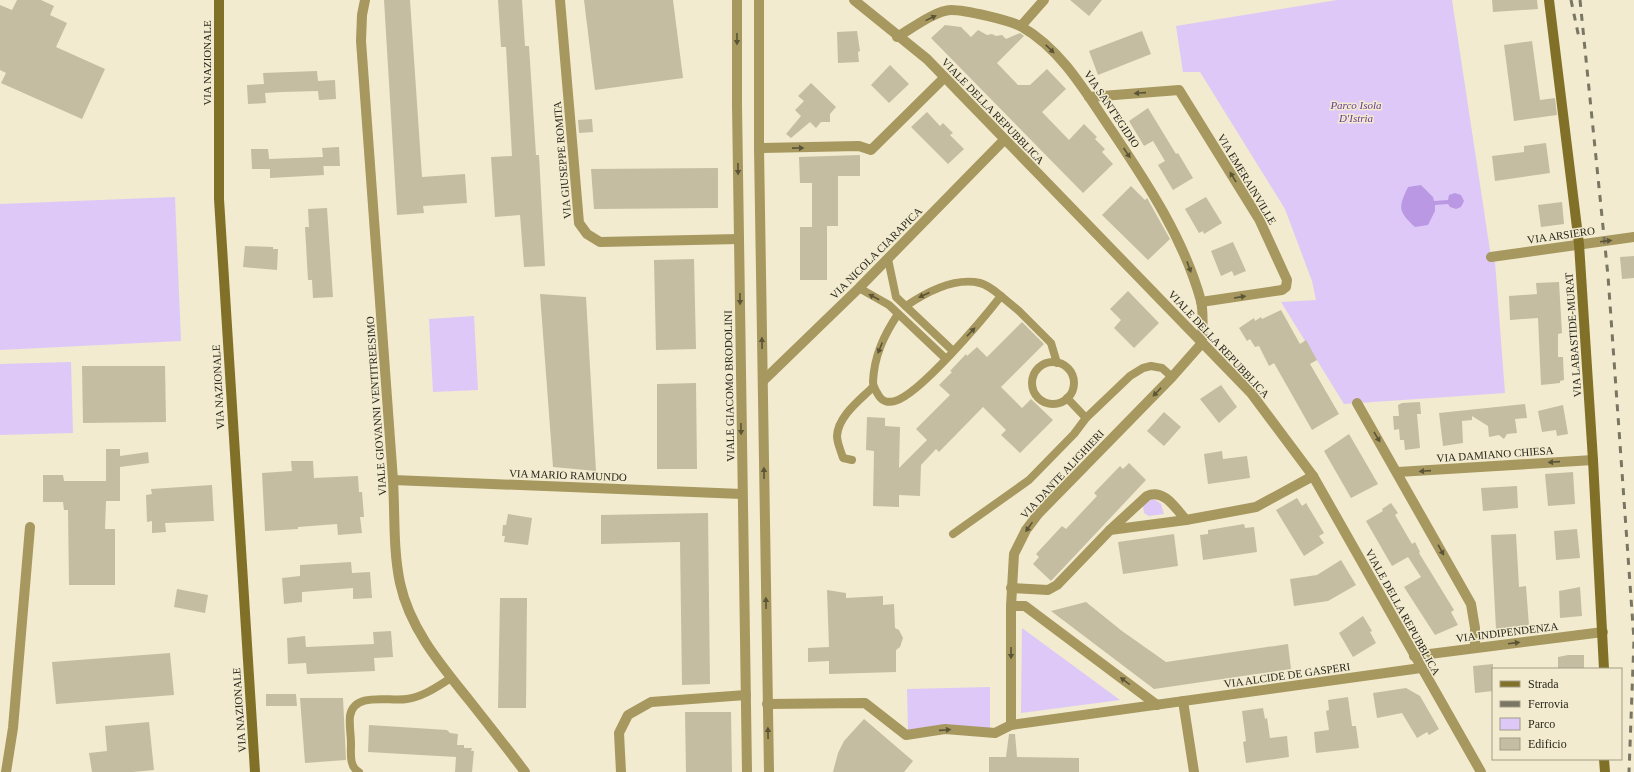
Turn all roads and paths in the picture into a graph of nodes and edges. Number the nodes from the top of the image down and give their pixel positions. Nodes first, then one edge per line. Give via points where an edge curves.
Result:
1 (219, 0) edge
2 (365, 0) edge
3 (560, 0) edge
4 (737, 0) edge
5 (759, 0) edge
6 (854, 0) edge
7 (1044, 0) edge
8 (1549, 0) edge
9 (1021, 26) junction
10 (897, 37) junction
11 (944, 78) junction
12 (1089, 97) junction
13 (1004, 140) junction
14 (759, 148) junction
15 (1634, 237) edge
16 (739, 239) junction
17 (1579, 244) junction
18 (1491, 257) dead end
19 (888, 259) junction
20 (858, 288) junction
21 (1001, 296) junction
22 (1201, 302) junction
23 (906, 306) junction
24 (898, 314) junction
25 (1202, 343) junction
26 (953, 351) junction
27 (945, 358) junction
28 (1057, 362) junction
29 (1172, 377) junction
30 (763, 381) junction
31 (873, 387) junction
32 (1067, 398) junction
33 (1357, 404) dead end
34 (1086, 418) junction
35 (852, 460) dead end
36 (1593, 460) junction
37 (1398, 472) junction
38 (1313, 476) junction
39 (393, 480) junction
40 (742, 494) junction
41 (1186, 520) junction
42 (30, 526) dead end
43 (1110, 530) junction
44 (953, 534) dead end
45 (1011, 588) junction
46 (1011, 606) junction
47 (1603, 632) junction
48 (1475, 648) junction
49 (1414, 656) junction
50 (1421, 668) junction
51 (1604, 668) edge
52 (451, 678) junction
53 (746, 696) junction
54 (1183, 701) junction
55 (767, 704) junction
56 (1156, 705) junction
57 (1011, 725) junction
58 (1604, 760) edge
59 (6, 772) edge
60 (254, 772) edge
61 (359, 772) edge
62 (526, 772) edge
63 (621, 772) edge
64 (747, 772) edge
65 (769, 772) edge
66 (1194, 772) edge
67 (1481, 772) edge
68 (1605, 772) edge

1 - 60 main road, VIA NAZIONALE via 219,199
2 - 39 street, VIALE GIOVANNI VENTITREESIMO via 361,41
3 - 16 street, VIA GIUSEPPE ROMITA via 580,223 587,234 600,242
4 -> 16 street, VIALE GIACOMO BRODOLINI
5 - 14 street
6 - 10 street, VIALE DELLA REPUBBLICA
7 - 9 street
8 - 17 main road, VIA LABASTIDE-MURAT
10 -> 9 street, VIA SANT'EGIDIO via 933,16 950,10 987,16
9 -> 12 street, VIA SANT'EGIDIO via 1040,40 1074,74
10 - 11 street, VIALE DELLA REPUBBLICA via 927,59
11 - 13 street, VIALE DELLA REPUBBLICA
14 -> 11 street via 859,146 871,150
12 -> 22 street, VIA SANT'EGIDIO via 1136,167 1170,226 1184,254
22 -> 12 street, VIA EMERAINVILLE via 1282,290 1286,287 1287,280 1259,219 1179,90
13 - 19 street, VIA NICOLA CIARAPICA
13 - 25 street, VIALE DELLA REPUBBLICA
30 -> 14 street
17 -> 15 street, VIA ARSIERO
16 -> 40 street, VIALE GIACOMO BRODOLINI
17 - 18 street, VIA ARSIERO
17 - 36 main road, VIA LABASTIDE-MURAT
19 - 20 street, VIA NICOLA CIARAPICA
19 - 23 lane via 896,297
24 -> 20 lane via 889,305
20 - 30 street, VIA NICOLA CIARAPICA
21 -> 23 lane via 979,283 961,283 940,288
26 -> 21 lane
21 - 28 lane via 1051,343
22 - 25 street, VIA SANT'EGIDIO
23 - 26 lane
24 - 27 lane
24 -> 31 lane via 887,331 878,353
25 - 29 street, VIA DANTE ALIGHIERI
25 - 38 street, VIALE DELLA REPUBBLICA via 1251,392
26 - 27 lane
27 - 31 lane via 921,383 895,401 888,402 880,398
28 - 32 lane via 1068,369 1074,380 1074,387
28 - 32 lane via 1038,369 1032,382 1033,389 1036,395 1048,403 1055,404
29 - 34 lane via 1162,368 1143,368 1130,376
29 -> 45 street, VIA DANTE ALIGHIERI via 1038,514 1026,530 1014,554
55 -> 30 street
31 - 35 lane via 838,427 837,438 843,458
32 - 34 lane
33 -> 37 street
34 - 44 lane via 1029,480
36 -> 37 street, VIA DAMIANO CHIESA
36 - 47 main road, VIA LABASTIDE-MURAT
37 -> 48 street via 1471,604
38 - 41 street via 1256,507
38 - 49 street, VIALE DELLA REPUBBLICA
39 - 40 street, VIA MARIO RAMUNDO
39 - 52 street, VIALE GIOVANNI VENTITREESIMO via 400,583 410,615 419,633
40 - 53 street, VIALE GIACOMO BRODOLINI
41 - 43 street
41 - 43 street via 1168,500 1159,494 1152,494
42 - 59 street via 13,728
43 - 45 street via 1048,590
45 - 46 street, VIA DANTE ALIGHIERI
56 -> 46 street via 1025,606
46 -> 57 street, VIA DANTE ALIGHIERI
48 -> 47 street, VIA INDIPENDENZA
47 - 51 main road, VIA LABASTIDE-MURAT
48 - 49 street, VIA INDIPENDENZA
49 - 50 street, VIALE DELLA REPUBBLICA
50 - 54 street, VIA ALCIDE DE GASPERI
50 - 67 street, VIALE DELLA REPUBBLICA
52 - 61 lane via 430,691 408,700 366,700 356,704 350,715 351,760
52 - 62 street, VIALE GIOVANNI VENTITREESIMO
53 - 63 street via 651,702 628,715 619,733
53 - 64 street, VIALE GIACOMO BRODOLINI
54 - 56 street, VIA ALCIDE DE GASPERI
54 - 66 street
55 -> 57 street, VIA ALCIDE DE GASPERI via 865,703 906,735 945,729 995,733
65 -> 55 street
56 - 57 street, VIA ALCIDE DE GASPERI
58 - 68 main road

